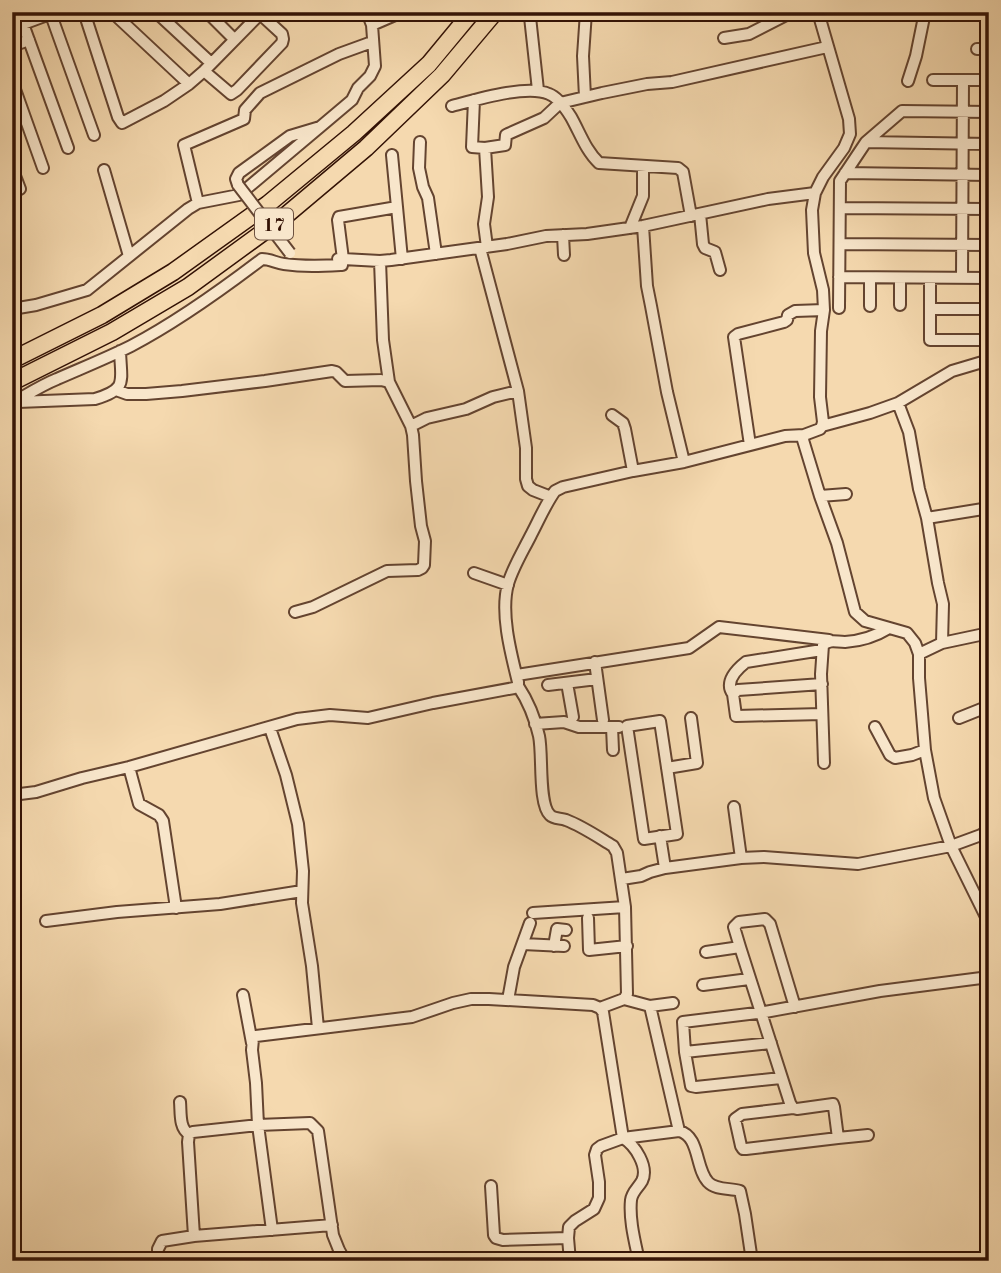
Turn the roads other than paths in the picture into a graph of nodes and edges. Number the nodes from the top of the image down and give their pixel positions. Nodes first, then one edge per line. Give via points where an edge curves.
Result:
1 (84, 12) edge
2 (112, 12) edge
3 (156, 12) edge
4 (207, 12) edge
5 (368, 12) edge
6 (402, 12) edge
7 (472, 12) edge
8 (495, 12) edge
9 (586, 12) edge
10 (793, 12) edge
11 (818, 12) edge
12 (925, 12) edge
13 (50, 13) edge
14 (260, 13) edge
15 (977, 13) edge
16 (989, 13) edge
17 (530, 17) dead end
18 (372, 25) junction
19 (724, 38) dead end
20 (234, 39) junction
21 (29, 40) junction
22 (372, 42) junction
23 (827, 47) junction
24 (976, 49) dead end
25 (989, 49) edge
26 (12, 50) edge
27 (208, 67) junction
28 (933, 80) dead end
29 (963, 80) junction
30 (989, 80) edge
31 (12, 81) edge
32 (908, 81) dead end
33 (189, 84) junction
34 (538, 90) junction
35 (584, 97) junction
36 (474, 100) junction
37 (560, 103) junction
38 (453, 106) dead end
39 (963, 112) junction
40 (989, 112) edge
41 (320, 127) junction
42 (94, 135) dead end
43 (420, 142) dead end
44 (866, 142) junction
45 (963, 143) junction
46 (989, 144) edge
47 (68, 148) dead end
48 (485, 148) junction
49 (392, 155) dead end
50 (643, 166) junction
51 (12, 168) edge
52 (43, 168) dead end
53 (104, 170) dead end
54 (845, 173) junction
55 (963, 174) junction
56 (989, 175) edge
57 (20, 189) dead end
58 (816, 193) junction
59 (198, 204) junction
60 (397, 207) junction
61 (840, 208) junction
62 (962, 208) junction
63 (989, 209) edge
64 (696, 215) junction
65 (643, 226) junction
66 (630, 228) junction
67 (563, 235) junction
68 (840, 244) junction
69 (962, 245) junction
70 (989, 245) edge
71 (484, 248) junction
72 (436, 254) junction
73 (564, 255) dead end
74 (129, 256) junction
75 (343, 259) junction
76 (402, 259) junction
77 (380, 261) junction
78 (720, 271) dead end
79 (839, 277) junction
80 (870, 278) junction
81 (900, 278) junction
82 (930, 278) junction
83 (962, 278) junction
84 (989, 278) edge
85 (900, 305) dead end
86 (870, 306) dead end
87 (839, 308) dead end
88 (12, 309) edge
89 (930, 309) junction
90 (989, 309) edge
91 (824, 310) junction
92 (989, 340) edge
93 (120, 351) junction
94 (12, 360) edge
95 (989, 360) edge
96 (12, 382) edge
97 (389, 382) junction
98 (116, 390) junction
99 (518, 391) junction
100 (13, 402) edge
101 (898, 403) junction
102 (612, 415) dead end
103 (411, 426) junction
104 (822, 426) junction
105 (804, 435) junction
106 (750, 445) junction
107 (684, 462) junction
108 (633, 471) junction
109 (846, 494) dead end
110 (820, 496) junction
111 (551, 497) junction
112 (989, 508) edge
113 (927, 518) junction
114 (474, 573) dead end
115 (508, 585) junction
116 (295, 612) dead end
117 (889, 628) junction
118 (989, 633) edge
119 (829, 640) junction
120 (942, 643) junction
121 (822, 650) junction
122 (919, 654) junction
123 (595, 662) junction
124 (597, 679) junction
125 (517, 680) junction
126 (567, 682) junction
127 (822, 684) junction
128 (548, 685) dead end
129 (733, 694) junction
130 (989, 706) edge
131 (822, 714) junction
132 (573, 717) dead end
133 (691, 718) dead end
134 (959, 718) dead end
135 (535, 724) junction
136 (611, 724) junction
137 (875, 727) dead end
138 (270, 728) junction
139 (613, 750) dead end
140 (925, 750) junction
141 (824, 763) dead end
142 (129, 767) junction
143 (667, 768) junction
144 (12, 794) edge
145 (734, 807) dead end
146 (989, 830) edge
147 (660, 836) junction
148 (951, 846) junction
149 (741, 858) junction
150 (665, 868) junction
151 (622, 879) junction
152 (302, 891) junction
153 (625, 907) junction
154 (176, 908) junction
155 (589, 918) dead end
156 (46, 921) dead end
157 (989, 923) edge
158 (566, 930) dead end
159 (523, 944) junction
160 (627, 946) junction
161 (740, 947) junction
162 (706, 952) dead end
163 (989, 977) edge
164 (749, 979) junction
165 (703, 985) dead end
166 (243, 995) dead end
167 (624, 999) junction
168 (504, 1000) junction
169 (673, 1003) dead end
170 (650, 1006) junction
171 (795, 1007) junction
172 (600, 1008) junction
173 (761, 1012) junction
174 (318, 1028) junction
175 (252, 1043) junction
176 (771, 1043) junction
177 (685, 1052) junction
178 (782, 1078) junction
179 (180, 1102) dead end
180 (793, 1108) junction
181 (258, 1125) junction
182 (679, 1131) junction
183 (189, 1134) junction
184 (868, 1135) dead end
185 (623, 1138) junction
186 (838, 1138) junction
187 (491, 1186) dead end
188 (332, 1225) junction
189 (272, 1230) junction
190 (194, 1236) junction
191 (568, 1238) junction
192 (158, 1261) edge
193 (345, 1261) edge
194 (570, 1261) edge
195 (639, 1261) edge
196 (751, 1261) edge

1 - 33 street via 122,123
2 - 33 street
3 - 27 street
4 - 20 street
5 - 18 street
6 - 18 street
7 - 94 highway, 17 via 419,72 268,204 173,272 102,315
8 - 96 highway, 17 via 442,75 284,217 188,287
9 - 35 street
10 - 19 street via 749,34
11 - 23 street
12 - 32 street
13 - 21 street via 23,24
13 - 42 street
14 - 20 street
14 - 27 street via 283,39 237,90 229,93
15 - 16 street
17 - 34 street
18 - 22 street
20 - 27 street
21 - 26 street
21 - 47 street
22 - 41 street via 375,66 370,76 352,100
22 - 59 street via 260,93 245,110 244,119 184,145
23 - 35 street
23 - 58 street via 850,134
24 - 25 street
27 - 33 street
28 - 29 street
29 - 30 street
29 - 39 street
31 - 52 street
34 - 36 street
34 - 37 street
35 - 37 street
36 - 38 street
36 - 48 street via 472,147
37 - 48 street via 544,118 508,134 505,145
37 - 50 street via 599,163
39 - 40 street
39 - 44 street via 902,111
39 - 45 street
41 - 59 street via 239,195
41 - 75 street, bridge via 290,136 236,179 300,261
43 - 72 street via 419,168
44 - 45 street
44 - 54 street
45 - 46 street
45 - 55 street
48 - 71 street
49 - 60 street
50 - 64 street via 671,166 683,172
50 - 66 street via 643,196
51 - 57 street
53 - 74 street
54 - 55 street
54 - 61 street via 840,181
55 - 56 street
55 - 62 street
58 - 64 street
58 - 91 street via 813,243
59 - 74 street
60 - 75 street via 339,218
60 - 76 street
61 - 62 street
61 - 68 street
62 - 63 street
62 - 69 street
64 - 65 street
64 - 78 street via 703,244 715,252
65 - 66 street
65 - 107 street via 647,286
66 - 67 street
67 - 71 street
67 - 73 street
68 - 69 street
68 - 79 street
69 - 70 street
69 - 83 street
71 - 72 street
71 - 99 street
72 - 76 street
74 - 88 street via 87,290
75 - 77 street
75 - 93 street via 342,265 312,267 262,259 214,295
76 - 77 street
77 - 97 street
79 - 80 street
79 - 87 street
80 - 81 street
80 - 86 street
81 - 82 street
81 - 85 street
82 - 83 street
82 - 89 street
83 - 84 street
89 - 90 street
89 - 92 street via 930,340
91 - 104 street
91 - 106 street via 795,311 784,322 734,337
93 - 98 street via 121,383
93 - 100 street
95 - 101 street via 952,371
97 - 98 street via 345,381 332,370 182,391 127,394
97 - 103 street
98 - 100 street via 95,399
99 - 103 street
99 - 111 street via 528,486
101 - 104 street
101 - 113 street via 909,432
102 - 108 street via 623,423
103 - 116 street via 424,565 418,570 387,571
104 - 105 street
105 - 106 street
105 - 110 street
106 - 107 street
107 - 108 street
108 - 111 street via 563,487
109 - 110 street
110 - 117 street via 855,612 865,621
111 - 115 street
112 - 113 street
113 - 120 street via 943,604
114 - 115 street
115 - 125 street via 506,615
117 - 119 street via 876,636
117 - 122 street via 907,633
118 - 120 street
119 - 121 street
119 - 123 street via 719,627 689,648
120 - 122 street
121 - 127 street
121 - 129 street via 746,662 732,678 729,687
122 - 140 street
123 - 124 street
123 - 125 street
124 - 126 street
124 - 136 street
125 - 135 street
125 - 138 street via 368,718 312,716
126 - 128 street
126 - 132 street
127 - 129 street
127 - 131 street
129 - 131 street via 736,716
130 - 134 street
131 - 141 street
133 - 143 street via 697,763
135 - 136 street
135 - 151 street via 548,813 613,846
136 - 139 street
137 - 140 street via 895,758
138 - 142 street
138 - 152 street via 298,824
140 - 148 street via 934,798
142 - 144 street
142 - 154 street via 139,804 163,821
143 - 147 street via 677,834
143 - 147 street via 660,721 627,726 643,839
145 - 149 street
146 - 148 street
147 - 150 street
148 - 149 street via 858,864
148 - 157 street
149 - 150 street
150 - 151 street
151 - 153 street
152 - 154 street
152 - 174 street
153 - 159 street via 532,918
153 - 160 street
154 - 156 street
155 - 160 street via 589,950
158 - 159 street via 556,929 559,946
159 - 168 street
160 - 167 street
161 - 162 street
161 - 164 street
161 - 171 street via 736,924 768,921
163 - 171 street
164 - 165 street
164 - 173 street
166 - 175 street
167 - 170 street
167 - 172 street
168 - 172 street
168 - 174 street via 471,999 412,1017
169 - 170 street
170 - 182 street
171 - 173 street
172 - 185 street
173 - 176 street
173 - 177 street via 686,1021 682,1024
174 - 175 street via 256,1036
175 - 181 street
176 - 177 street
176 - 178 street
177 - 178 street via 691,1086
178 - 180 street
179 - 183 street via 182,1128
180 - 186 street via 833,1104
180 - 186 street via 738,1116 743,1149
181 - 183 street
181 - 188 street via 300,1123 316,1128
181 - 189 street
182 - 185 street
182 - 196 street via 691,1139 709,1184 740,1191
183 - 190 street
184 - 186 street
185 - 191 street via 597,1149 597,1204 572,1223
185 - 195 street via 636,1150 643,1172 631,1198
187 - 191 street via 496,1238
188 - 189 street
188 - 193 street
189 - 190 street
190 - 192 street via 162,1241
191 - 194 street

